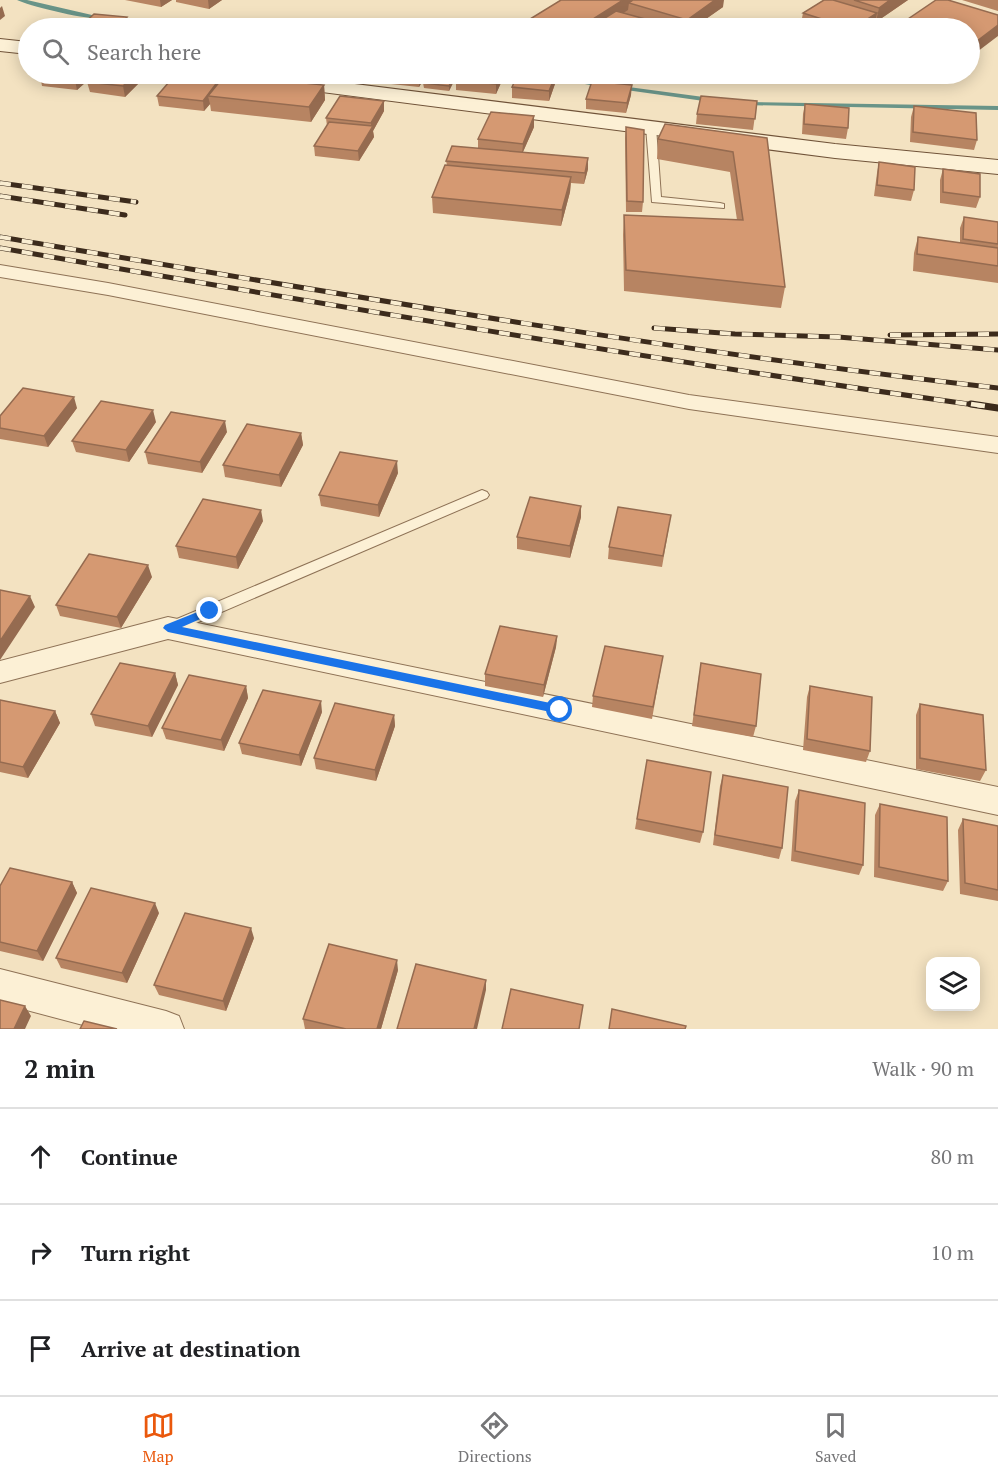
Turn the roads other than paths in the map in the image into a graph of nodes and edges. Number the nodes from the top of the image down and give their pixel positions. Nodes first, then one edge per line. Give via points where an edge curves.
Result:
1 (0, 45) edge
2 (18, 47) edge
3 (308, 84) edge
4 (651, 127) junction
5 (998, 167) edge
6 (720, 206) dead end
7 (0, 271) edge
8 (998, 445) edge
9 (482, 495) dead end
10 (168, 628) junction
11 (0, 672) edge
12 (998, 801) edge
13 (0, 986) edge
14 (166, 1029) edge

1 - 2 main road
3 - 4 main road
4 - 5 main road
4 - 6 lane via 656,200
7 - 8 street via 689,402
9 - 10 lane
10 - 11 street
10 - 12 street
13 - 14 street

